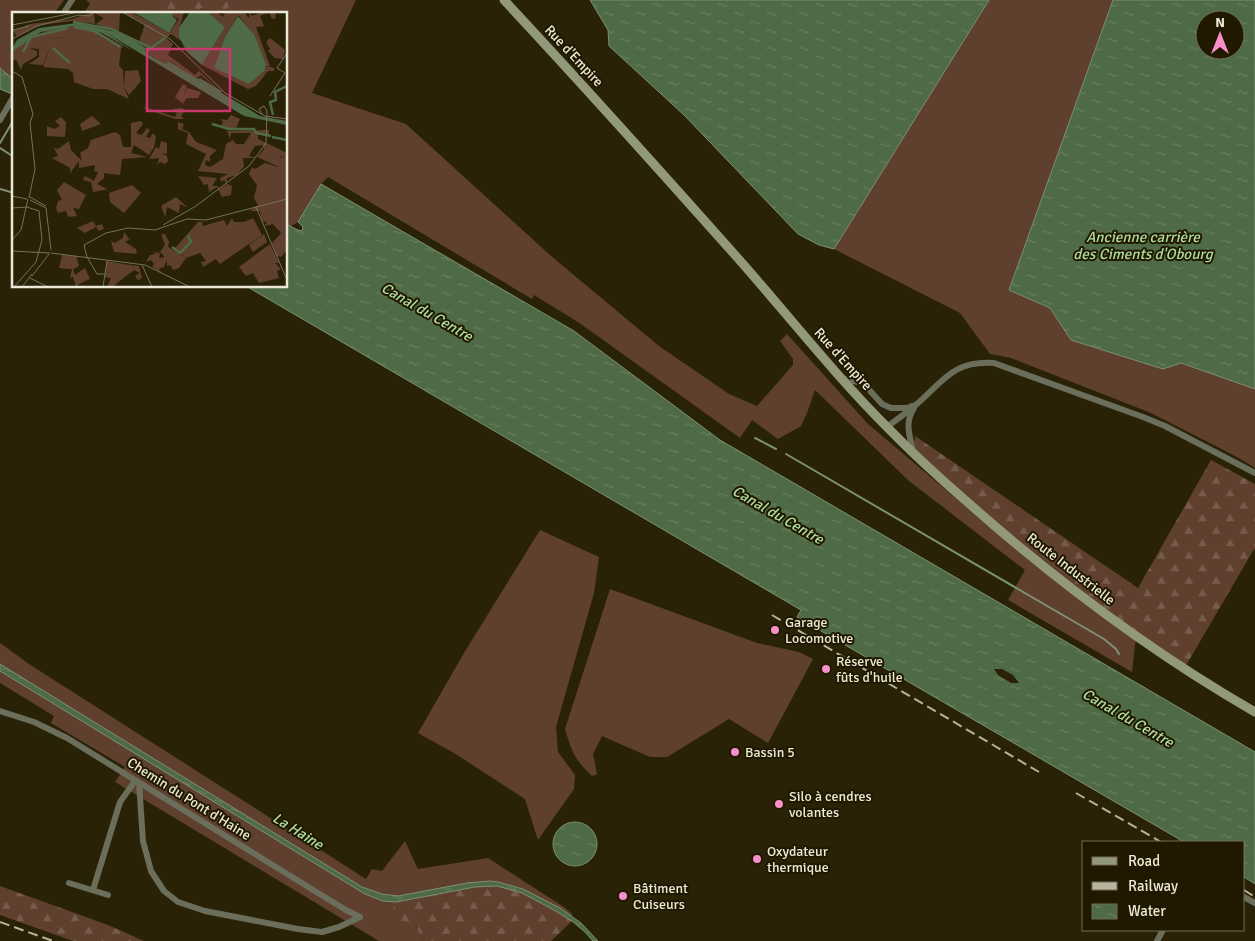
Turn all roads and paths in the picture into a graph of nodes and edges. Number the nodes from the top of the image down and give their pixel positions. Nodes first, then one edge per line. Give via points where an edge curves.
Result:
1 (72, 0) edge
2 (504, 0) edge
3 (63, 12) edge
4 (12, 99) edge
5 (0, 120) edge
6 (842, 379) junction
7 (917, 404) junction
8 (887, 427) junction
9 (913, 452) junction
10 (1255, 474) edge
11 (0, 711) edge
12 (1255, 712) edge
13 (137, 782) junction
14 (69, 883) dead end
15 (92, 890) junction
16 (108, 896) dead end

1 - 3 street
2 - 6 main road, Rue d'Empire via 743,264
4 - 5 street
6 - 7 street via 863,383 882,404 891,408 908,408
6 - 8 main road, Rue d'Empire
7 - 8 street
7 - 9 street via 908,424
7 - 10 street via 955,369 974,363 994,363 1165,426
8 - 9 main road, Route Industrielle
9 - 12 main road, Route Industrielle via 1019,546 1088,601 1184,669
11 - 13 street, Chemin du Pont d'Haine via 47,727
13 - 13 street, Chemin du Pont d'Haine via 346,910 360,917 322,932 205,911 178,902 164,891 152,871 143,841
13 - 15 street via 120,802
14 - 15 street
15 - 16 street

